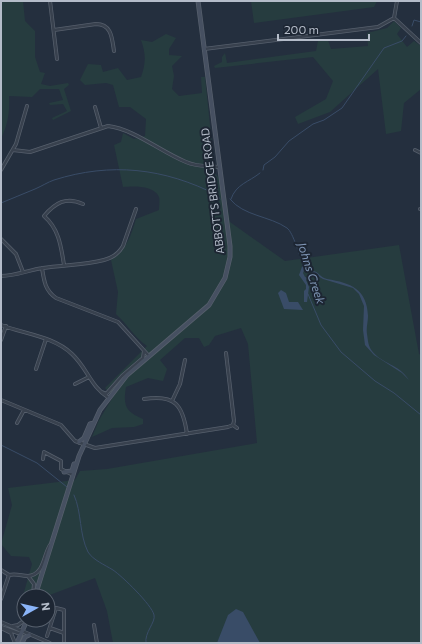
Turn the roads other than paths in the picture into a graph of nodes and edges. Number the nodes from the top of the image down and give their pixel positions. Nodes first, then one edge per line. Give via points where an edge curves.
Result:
1 (50, 1) edge
2 (198, 1) edge
3 (397, 1) edge
4 (394, 18) junction
5 (54, 30) junction
6 (421, 42) edge
7 (204, 49) junction
8 (114, 51) dead end
9 (57, 59) dead end
10 (27, 106) dead end
11 (95, 108) dead end
12 (101, 128) junction
13 (13, 150) junction
14 (415, 150) dead end
15 (421, 153) edge
16 (219, 167) junction
17 (1, 170) edge
18 (83, 204) dead end
19 (136, 209) dead end
20 (1, 239) edge
21 (64, 265) junction
22 (42, 268) junction
23 (23, 272) junction
24 (1, 276) edge
25 (1, 325) edge
26 (6, 326) junction
27 (46, 339) junction
28 (1, 340) edge
29 (144, 351) junction
30 (226, 353) dead end
31 (149, 356) junction
32 (185, 360) dead end
33 (36, 369) dead end
34 (89, 377) junction
35 (75, 384) dead end
36 (100, 392) junction
37 (109, 398) junction
38 (144, 399) dead end
39 (1, 400) edge
40 (172, 401) junction
41 (24, 410) junction
42 (17, 423) dead end
43 (94, 423) junction
44 (233, 425) junction
45 (237, 428) dead end
46 (187, 434) junction
47 (79, 442) junction
48 (84, 444) junction
49 (80, 456) junction
50 (43, 459) dead end
51 (64, 472) junction
52 (73, 475) junction
53 (72, 479) junction
54 (52, 540) junction
55 (1, 570) edge
56 (9, 575) junction
57 (27, 576) junction
58 (34, 588) edge
59 (37, 588) edge
60 (1, 593) edge
61 (1, 598) edge
62 (56, 608) edge
63 (1, 622) edge
64 (16, 625) edge
65 (94, 625) dead end
66 (10, 626) junction
67 (1, 627) edge
68 (23, 628) edge
69 (50, 628) joint
70 (22, 632) junction
71 (64, 633) junction
72 (29, 635) junction
73 (47, 636) dead end
74 (16, 643) edge
75 (22, 643) edge
76 (50, 643) edge
77 (64, 643) edge
78 (97, 643) edge

1 - 5 street
2 - 7 main road, ABBOTTS BRIDGE ROAD
3 - 4 street
4 - 6 street
4 - 7 street via 378,27
5 - 8 street via 103,25 111,33
5 - 9 street
7 - 16 main road, ABBOTTS BRIDGE ROAD
10 - 13 street
11 - 12 street
12 - 13 street via 30,152
12 - 16 street via 117,127 187,163
13 - 17 street
14 - 15 street
16 - 31 main road, ABBOTTS BRIDGE ROAD via 230,246 225,278 209,305
18 - 21 street via 63,200 44,216 53,223 58,234
19 - 21 street via 120,251 104,260
20 - 23 street via 16,254
21 - 22 street
22 - 23 street
22 - 29 street via 50,294 118,322
23 - 24 street
25 - 26 street
26 - 27 street
26 - 28 street
27 - 33 street
27 - 34 street via 72,354
29 - 31 street
29 - 36 street via 143,358 122,376 109,392
30 - 44 street
31 - 37 main road, ABBOTTS BRIDGE ROAD
32 - 40 street via 180,384
34 - 35 street
34 - 36 street
36 - 37 street
37 - 43 main road, ABBOTTS BRIDGE ROAD
38 - 40 street via 163,398
39 - 41 street
40 - 46 street via 183,412
41 - 42 street
41 - 47 street via 61,425 75,441
43 - 47 main road, ABBOTTS BRIDGE ROAD via 90,424 84,438
43 - 48 main road, ABBOTTS BRIDGE ROAD
44 - 45 street
44 - 46 street
46 - 48 street via 102,448
47 - 48 street
48 - 49 main road, ABBOTTS BRIDGE ROAD
49 - 51 main road, ABBOTTS BRIDGE ROAD via 77,457 72,471
49 - 52 main road, ABBOTTS BRIDGE ROAD
50 - 51 street via 44,452 61,461 61,469
51 - 52 street
51 - 53 street
52 - 53 main road, ABBOTTS BRIDGE ROAD
53 - 54 main road, ABBOTTS BRIDGE ROAD
54 - 57 street via 39,572
54 - 59 main road, ABBOTTS BRIDGE ROAD
55 - 56 street
56 - 57 street
56 - 61 street
57 - 58 street via 34,584
60 - 61 street
62 - 71 street via 64,610
63 - 66 street
64 - 66 street
65 - 78 street
66 - 70 street
67 - 70 street
67 - 74 street via 11,633
68 - 70 main road
69 - 71 street
69 - 73 street
70 - 72 street
70 - 74 main road
71 - 77 street
72 - 75 main road
72 - 76 street

